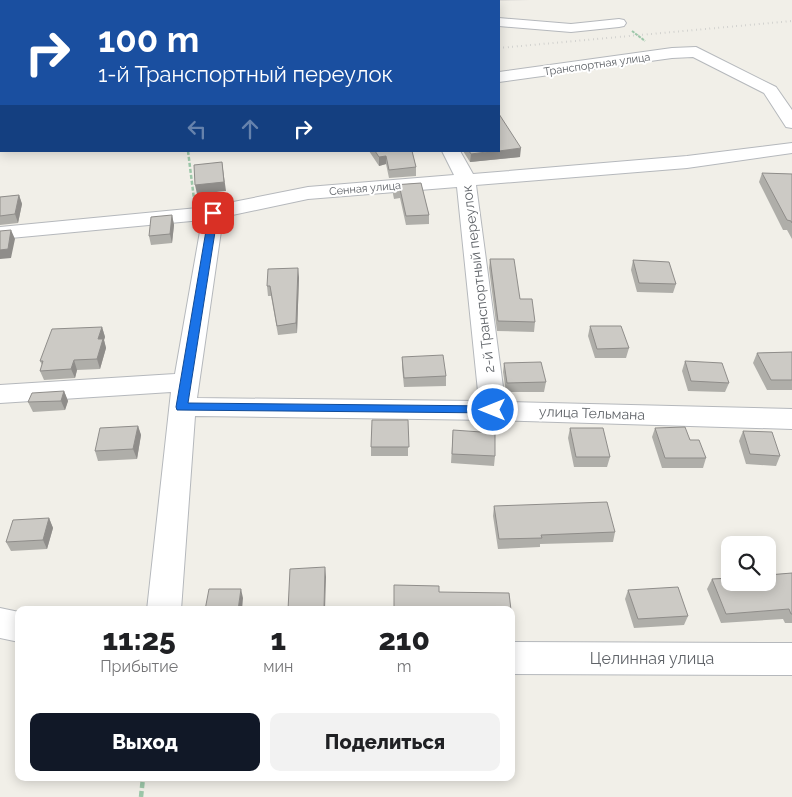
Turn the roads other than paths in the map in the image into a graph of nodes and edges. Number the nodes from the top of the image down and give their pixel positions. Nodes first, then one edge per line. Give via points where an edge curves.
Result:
1 (500, 22) edge
2 (619, 23) dead end
3 (500, 77) edge
4 (770, 90) junction
5 (792, 92) edge
6 (792, 122) edge
7 (792, 148) edge
8 (452, 152) edge
9 (466, 179) junction
10 (208, 213) junction
11 (0, 233) edge
12 (186, 382) junction
13 (0, 394) edge
14 (182, 407) junction
15 (493, 410) junction
16 (792, 419) edge
17 (164, 606) edge
18 (0, 623) edge
19 (15, 626) edge
20 (515, 658) edge
21 (792, 659) edge

1 - 2 street via 571,28
3 - 4 street, Транспортная улица via 696,52
4 - 5 street
4 - 6 street
7 - 9 street, Сенная улица via 687,162
8 - 9 street, 2-й Транспортный переулок
9 - 10 street, Сенная улица via 308,193
9 - 15 street, 2-й Транспортный переулок
10 - 11 street, Сенная улица
10 - 12 street
12 - 13 street
12 - 14 street
14 - 15 street, улица Тельмана
14 - 17 street
15 - 16 street, улица Тельмана
18 - 19 street
20 - 21 street, Целинная улица

